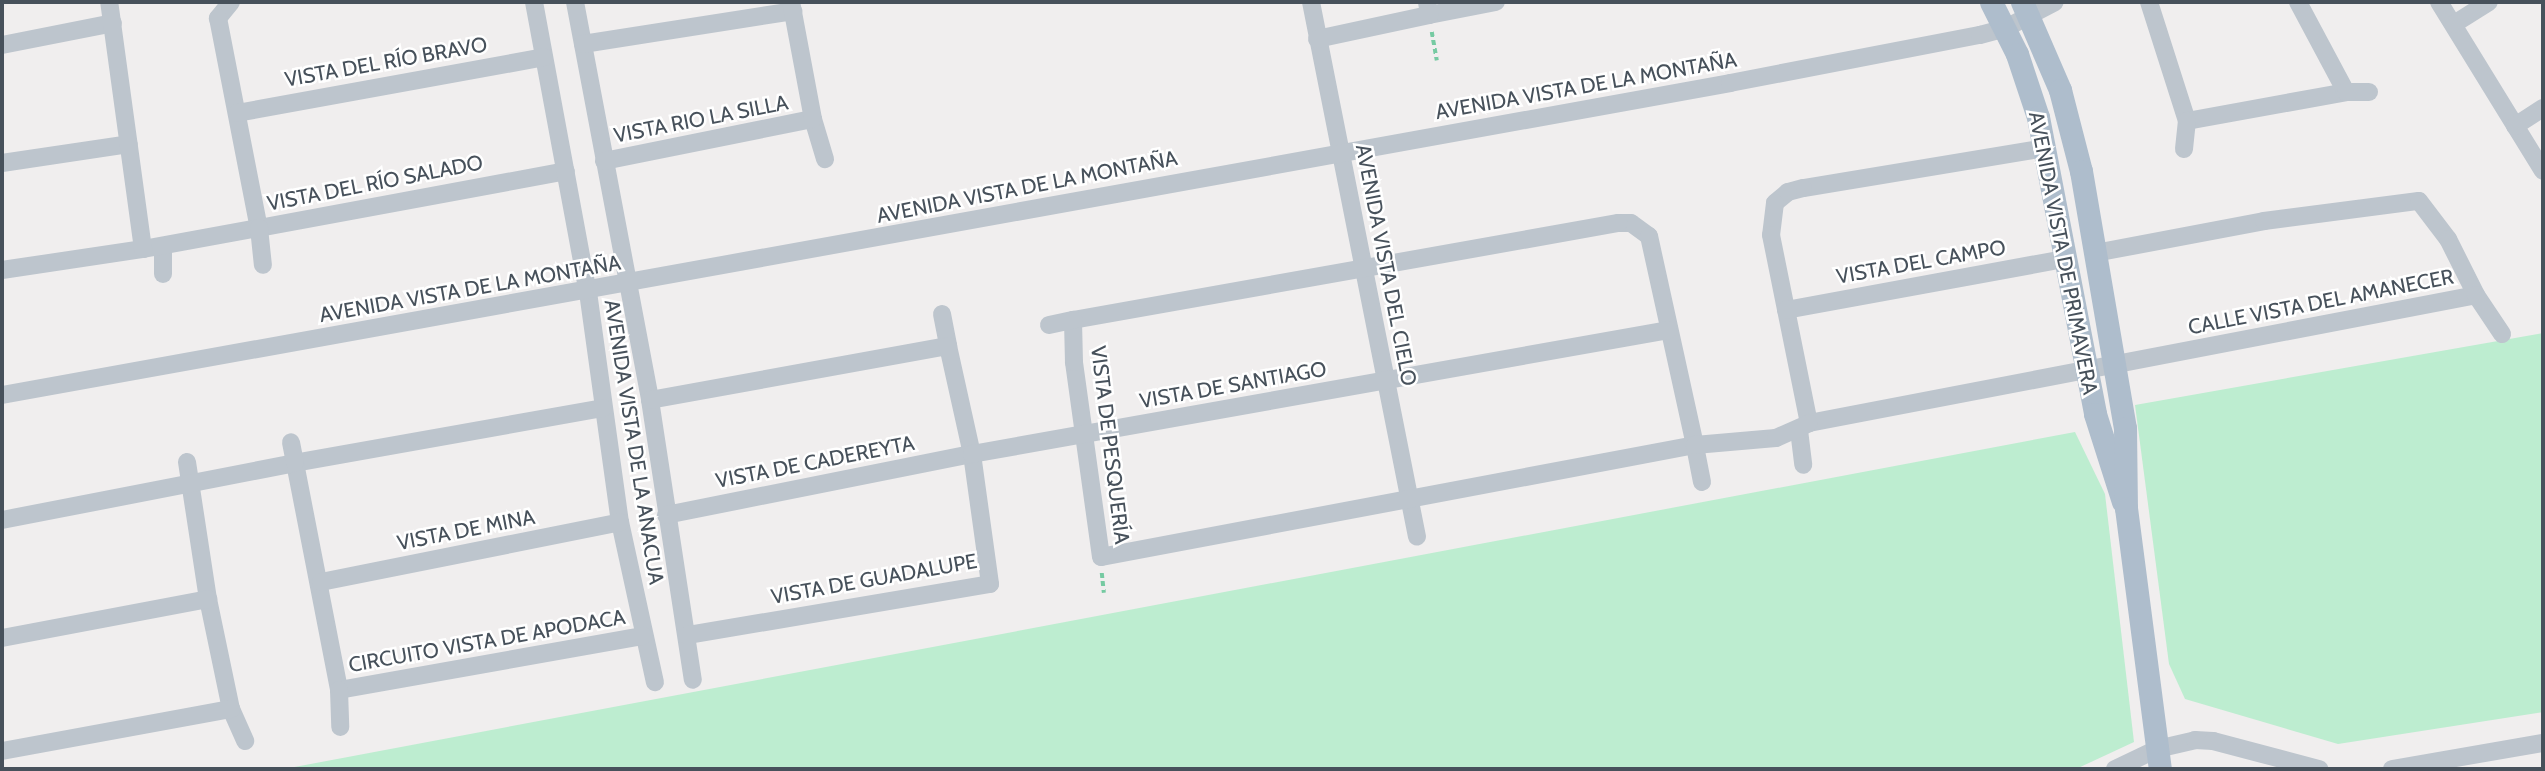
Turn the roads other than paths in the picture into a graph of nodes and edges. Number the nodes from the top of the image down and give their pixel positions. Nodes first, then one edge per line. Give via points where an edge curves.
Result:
1 (109, 2) edge
2 (231, 2) edge
3 (534, 2) edge
4 (575, 2) edge
5 (1311, 2) edge
6 (1496, 2) edge
7 (1991, 2) edge
8 (2055, 2) edge
9 (2149, 2) edge
10 (2298, 2) edge
11 (2439, 2) edge
12 (2489, 2) edge
13 (792, 6) edge
14 (1428, 8) edge
15 (2026, 9) edge
16 (113, 23) junction
17 (2454, 24) junction
18 (2006, 28) junction
19 (1317, 40) junction
20 (583, 44) junction
21 (2, 45) edge
22 (544, 57) junction
23 (2346, 92) junction
24 (2369, 92) dead end
25 (2543, 108) edge
26 (237, 113) junction
27 (813, 119) junction
28 (2187, 121) junction
29 (2515, 126) junction
30 (129, 144) junction
31 (2045, 148) junction
32 (2184, 149) dead end
33 (1341, 152) junction
34 (825, 159) dead end
35 (604, 161) junction
36 (2, 163) edge
37 (566, 171) junction
38 (2543, 171) edge
39 (259, 228) junction
40 (163, 246) junction
41 (143, 249) junction
42 (2095, 253) junction
43 (2065, 259) junction
44 (263, 265) dead end
45 (2, 270) edge
46 (1363, 270) junction
47 (163, 274) dead end
48 (628, 284) junction
49 (587, 292) junction
50 (2476, 295) junction
51 (1786, 310) junction
52 (942, 314) dead end
53 (1073, 320) junction
54 (1049, 325) dead end
55 (1668, 330) junction
56 (2502, 334) dead end
57 (948, 346) junction
58 (2115, 363) junction
59 (2086, 368) junction
60 (1386, 382) junction
61 (2, 395) edge
62 (650, 400) junction
63 (603, 408) junction
64 (1804, 427) junction
65 (1087, 433) junction
66 (291, 442) dead end
67 (1695, 445) junction
68 (972, 454) junction
69 (187, 461) dead end
70 (296, 463) junction
71 (1803, 465) dead end
72 (1702, 482) dead end
73 (190, 486) junction
74 (1409, 498) junction
75 (2126, 508) junction
76 (666, 515) junction
77 (2, 520) edge
78 (620, 522) junction
79 (1417, 537) dead end
80 (321, 582) junction
81 (208, 599) junction
82 (687, 635) junction
83 (643, 636) junction
84 (2, 638) edge
85 (693, 680) dead end
86 (655, 681) dead end
87 (339, 690) junction
88 (231, 709) junction
89 (340, 727) dead end
90 (245, 741) dead end
91 (2543, 743) edge
92 (2, 751) edge
93 (2159, 759) edge
94 (2115, 769) edge
95 (2319, 769) edge
96 (2392, 769) edge

1 - 16 street
2 - 26 street, VISTA DEL RÍO SALADO via 218,18
3 - 22 street, AVENIDA VISTA DE LA ANACUA
4 - 20 street, AVENIDA VISTA DE LA ANACUA
5 - 19 street, AVENIDA VISTA DEL CIELO
6 - 14 street
7 - 18 main road, AVENIDA VISTA DE PRIMAVERA
8 - 15 street, AVENIDA VISTA DE LA MONTAÑA
9 - 28 street
10 - 23 street
11 - 17 street
12 - 17 street
13 - 20 street
13 - 27 street, VISTA RIO LA SILLA
14 - 19 street
15 - 18 street, AVENIDA VISTA DE LA MONTAÑA
15 - 42 main road, AVENIDA VISTA DE PRIMAVERA via 2069,120
16 - 21 street
16 - 30 street
17 - 29 street
18 - 31 main road, AVENIDA VISTA DE PRIMAVERA via 2029,85
18 - 33 street, AVENIDA VISTA DE LA MONTAÑA via 1591,110
19 - 33 street, AVENIDA VISTA DEL CIELO
20 - 35 street, AVENIDA VISTA DE LA ANACUA
22 - 26 street, VISTA DEL RÍO BRAVO
22 - 37 street, AVENIDA VISTA DE LA ANACUA
23 - 24 street
23 - 28 street
25 - 29 street
26 - 39 street, VISTA DEL RÍO SALADO
27 - 34 street
27 - 35 street, VISTA RIO LA SILLA
28 - 32 street
29 - 38 street
30 - 36 street
30 - 41 street
31 - 43 main road, AVENIDA VISTA DE PRIMAVERA
31 - 51 street via 1788,192 1775,203 1771,223
33 - 46 street, AVENIDA VISTA DEL CIELO
33 - 48 street, AVENIDA VISTA DE LA MONTAÑA
35 - 48 street, AVENIDA VISTA DE LA ANACUA
37 - 39 street, VISTA DEL RÍO SALADO
37 - 49 street, AVENIDA VISTA DE LA ANACUA
39 - 40 street
39 - 44 street
40 - 41 street
40 - 47 street
41 - 45 street
42 - 50 street, CALLE VISTA DEL AMANECER via 2408,199 2419,201 2436,220
42 - 58 main road, AVENIDA VISTA DE PRIMAVERA
43 - 51 street, VISTA DEL CAMPO
43 - 59 main road, AVENIDA VISTA DE PRIMAVERA
46 - 53 street, VISTA DE PESQUERÍA
46 - 55 street, VISTA DE PESQUERÍA via 1631,223 1649,236
46 - 60 street, AVENIDA VISTA DEL CIELO
48 - 49 street, AVENIDA VISTA DE LA MONTAÑA
48 - 62 street, AVENIDA VISTA DE LA ANACUA
49 - 61 street, AVENIDA VISTA DE LA MONTAÑA
49 - 63 street, AVENIDA VISTA DE LA ANACUA
50 - 56 street
50 - 58 street, CALLE VISTA DEL AMANECER
51 - 64 street
52 - 57 street, VISTA DE GUADALUPE
53 - 54 street
53 - 65 street, VISTA DE PESQUERÍA via 1074,362
55 - 60 street, VISTA DE SANTIAGO
55 - 67 street, VISTA DE PESQUERÍA
57 - 62 street
57 - 68 street, VISTA DE GUADALUPE
58 - 59 street, CALLE VISTA DEL AMANECER
58 - 75 main road, AVENIDA VISTA DE PRIMAVERA via 2128,450
59 - 64 street, CALLE VISTA DEL AMANECER
59 - 75 main road, AVENIDA VISTA DE PRIMAVERA via 2104,447
60 - 65 street, VISTA DE SANTIAGO
60 - 74 street, AVENIDA VISTA DEL CIELO
62 - 76 street, AVENIDA VISTA DE LA ANACUA
63 - 70 street
63 - 78 street, AVENIDA VISTA DE LA ANACUA
64 - 67 street, CALLE VISTA DEL AMANECER via 1758,441
64 - 71 street
65 - 68 street, VISTA DE SANTIAGO
65 - 74 street, VISTA DE PESQUERÍA via 1101,557
66 - 70 street, CIRCUITO VISTA DE APODACA
67 - 72 street, VISTA DE PESQUERÍA
67 - 74 street, CALLE VISTA DEL AMANECER
68 - 76 street, VISTA DE CADEREYTA
68 - 82 street, VISTA DE GUADALUPE via 990,584
69 - 73 street
70 - 73 street
70 - 80 street, CIRCUITO VISTA DE APODACA
73 - 77 street
73 - 81 street
74 - 79 street, AVENIDA VISTA DEL CIELO
75 - 93 main road, AVENIDA VISTA DE PRIMAVERA
76 - 82 street, AVENIDA VISTA DE LA ANACUA
78 - 80 street, VISTA DE MINA
78 - 83 street, AVENIDA VISTA DE LA ANACUA
80 - 87 street, CIRCUITO VISTA DE APODACA
81 - 84 street
81 - 88 street
82 - 85 street, AVENIDA VISTA DE LA ANACUA
83 - 86 street, AVENIDA VISTA DE LA ANACUA
83 - 87 street, CIRCUITO VISTA DE APODACA
87 - 89 street
88 - 90 street
88 - 92 street
91 - 96 street
93 - 94 street
93 - 95 street via 2213,741

